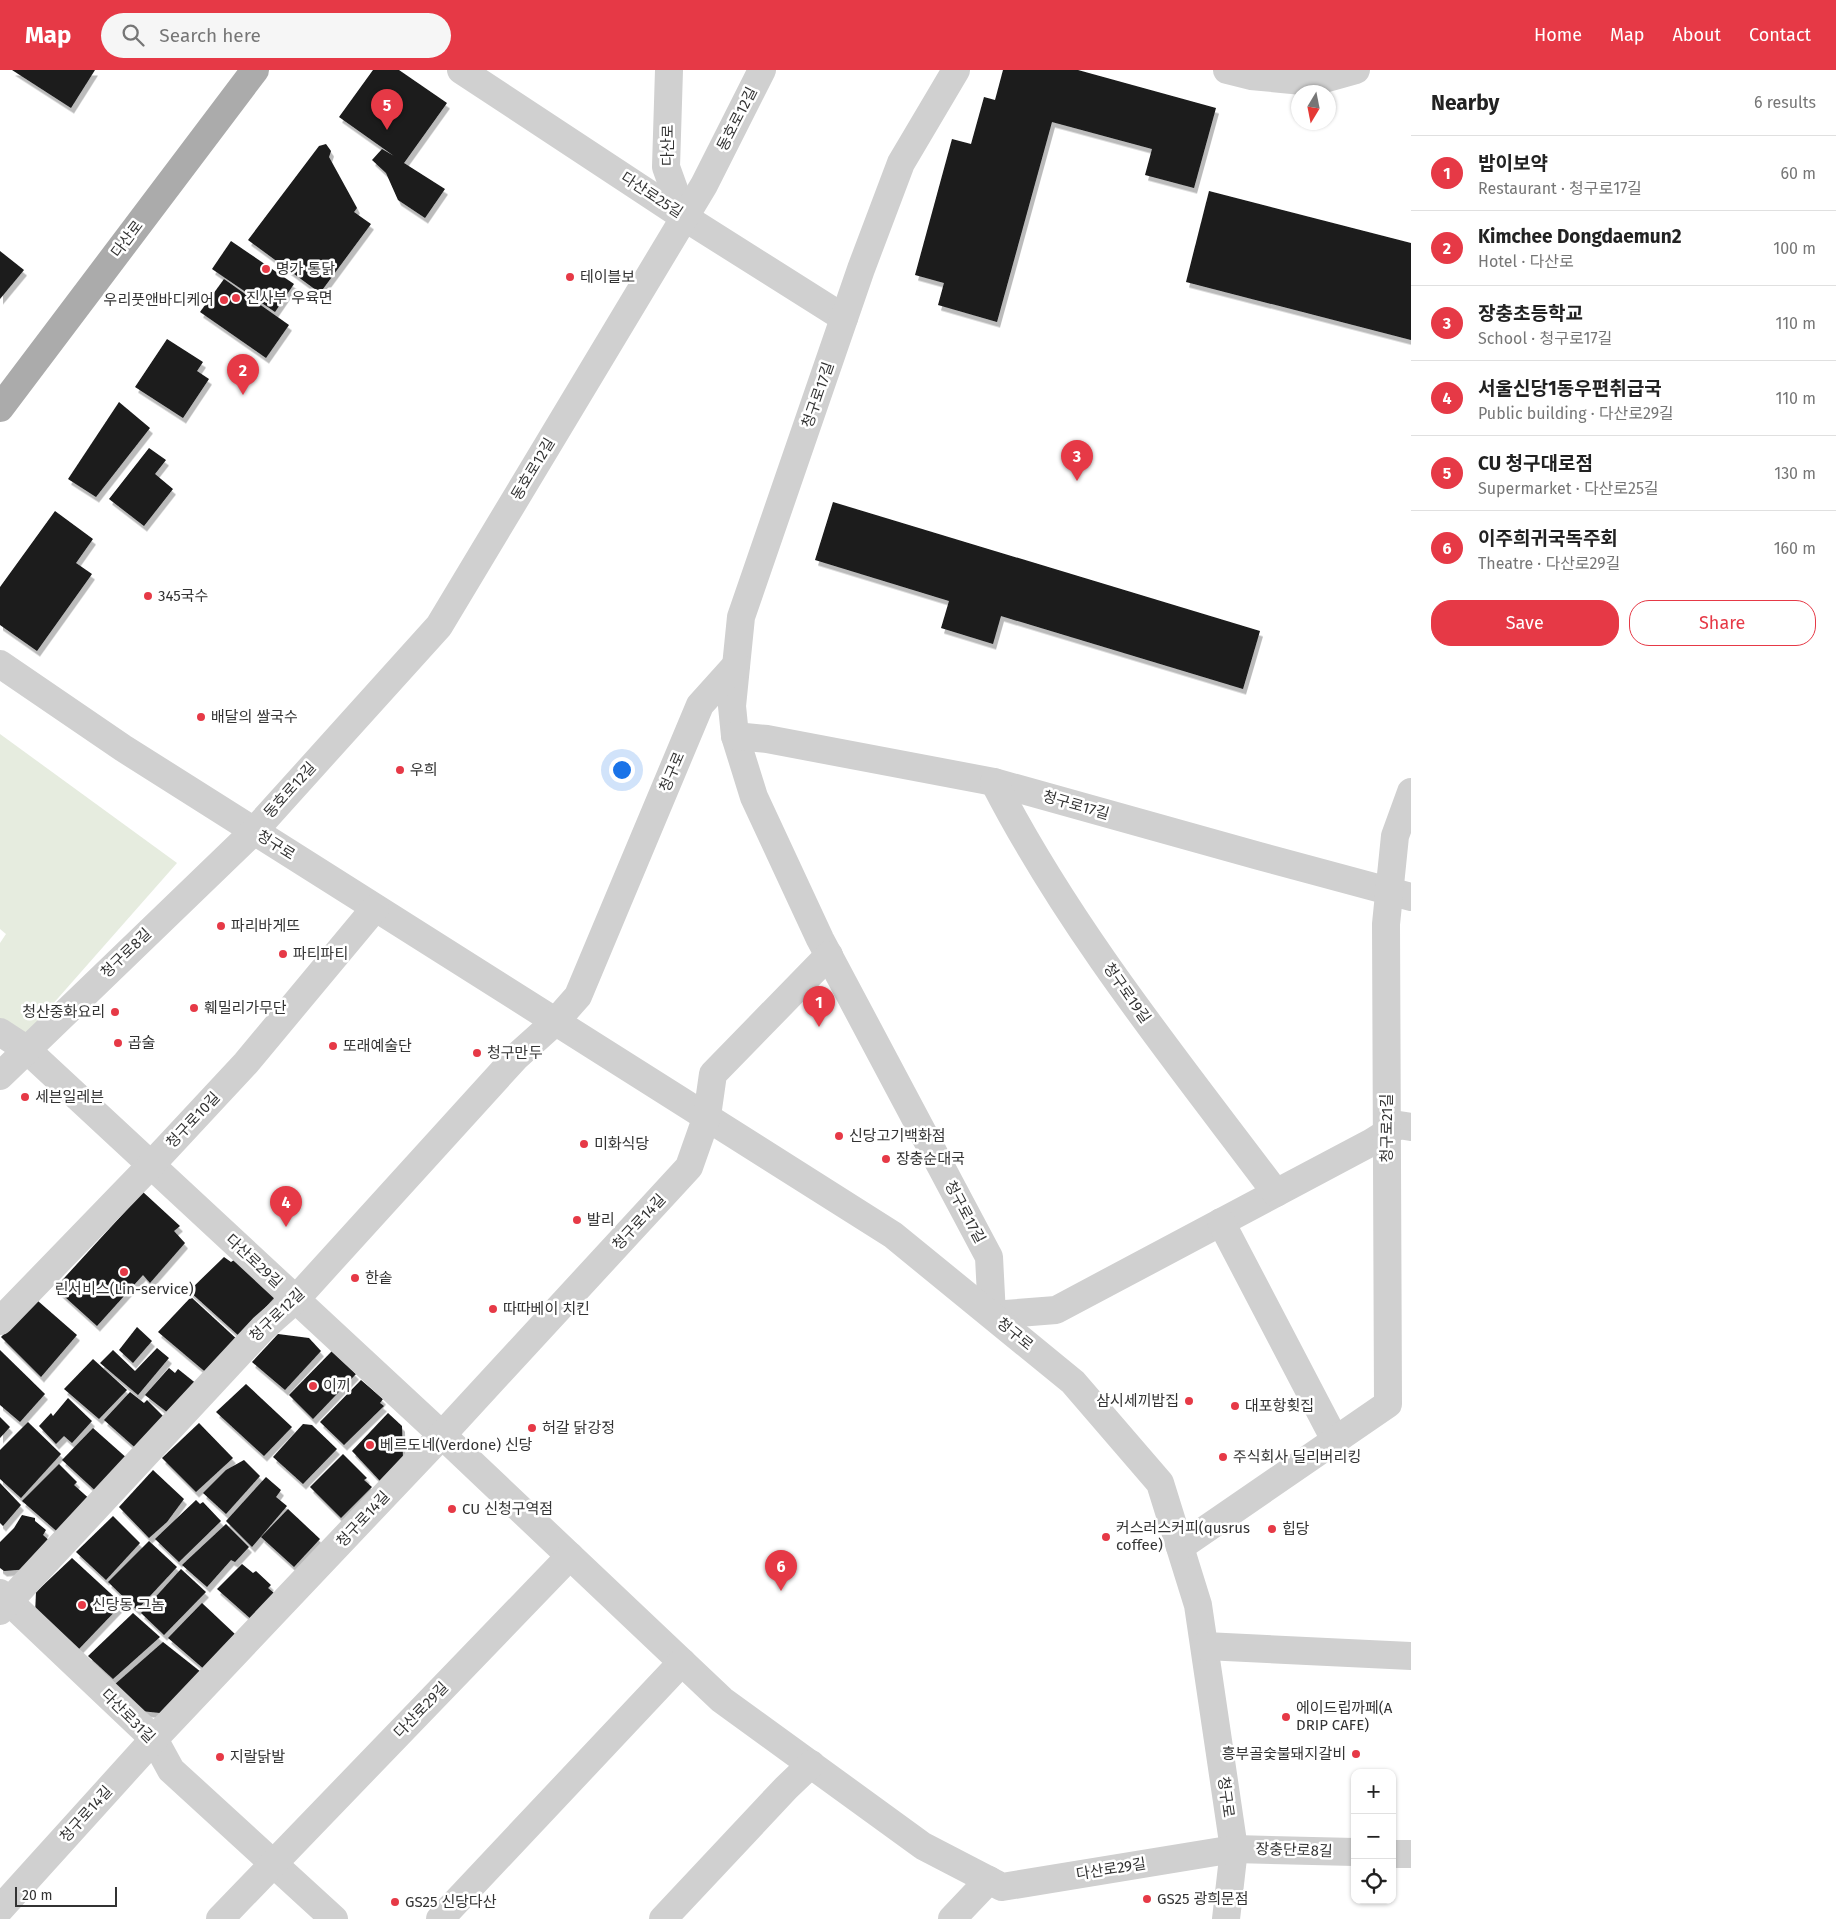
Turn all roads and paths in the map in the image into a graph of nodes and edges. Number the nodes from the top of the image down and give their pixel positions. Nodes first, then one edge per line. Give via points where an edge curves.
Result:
1 (255, 70) edge
2 (461, 70) edge
3 (669, 70) edge
4 (762, 70) edge
5 (956, 70) edge
6 (1227, 70) edge
7 (1356, 70) edge
8 (684, 217) junction
9 (844, 318) junction
10 (0, 408) edge
11 (0, 664) edge
12 (736, 665) junction
13 (736, 736) junction
14 (994, 782) junction
15 (1411, 792) edge
16 (254, 831) junction
17 (1400, 894) edge
18 (375, 908) junction
19 (829, 956) junction
20 (556, 1021) junction
21 (0, 1032) edge
22 (26, 1049) junction
23 (0, 1076) edge
24 (706, 1116) junction
25 (1399, 1130) edge
26 (151, 1165) junction
27 (1276, 1193) junction
28 (1221, 1222) junction
29 (296, 1299) junction
30 (992, 1316) junction
31 (0, 1321) edge
32 (442, 1435) junction
33 (1335, 1440) junction
34 (1180, 1547) junction
35 (570, 1556) junction
36 (3, 1601) edge
37 (1204, 1646) junction
38 (1411, 1656) edge
39 (682, 1662) junction
40 (154, 1739) junction
41 (810, 1764) junction
42 (1234, 1849) junction
43 (1351, 1852) edge
44 (1396, 1854) edge
45 (1411, 1854) edge
46 (273, 1863) junction
47 (989, 1880) junction
48 (0, 1909) edge
49 (220, 1919) edge
50 (334, 1919) edge
51 (440, 1919) edge
52 (663, 1919) edge
53 (952, 1919) edge
54 (1226, 1919) edge

1 - 10 main road, 다산로
2 - 8 street, 다산로25길
3 - 8 street, 다산로 via 666,167
4 - 8 street, 동호로12길 via 704,185
5 - 9 street, 청구로17길 via 901,163
6 - 7 street via 1250,76 1313,82
8 - 9 street, 다산로25길
8 - 16 street, 동호로12길 via 438,626
9 - 12 street, 청구로17길 via 741,618
11 - 16 street, 청구로 via 123,748
12 - 13 street, 청구로17길 via 732,706
12 - 20 street, 청구로 via 700,705 578,996
13 - 14 street, 청구로17길 via 768,739
13 - 19 street, 청구로17길 via 754,798
14 - 17 street, 청구로17길
14 - 27 street, 청구로19길 via 1019,830 1073,916 1148,1023
15 - 17 street, 청구로21길 via 1395,836
16 - 18 street, 청구로
16 - 22 street, 청구로8길
17 - 25 street, 청구로21길 via 1386,924
18 - 20 street, 청구로
18 - 26 street, 청구로10길 via 246,1063
19 - 24 street via 713,1074
19 - 30 street, 청구로17길 via 989,1257
20 - 24 street, 청구로
20 - 29 street, 청구로12길 via 516,1057
21 - 22 street, 다산로29길
22 - 23 street, 청구로8길
22 - 26 street, 다산로29길
24 - 30 street, 청구로 via 893,1235
24 - 32 street, 청구로14길 via 689,1167
25 - 27 street
25 - 33 street, 청구로21길 via 1388,1404
26 - 29 street, 다산로29길
26 - 31 street, 청구로10길
27 - 28 street
28 - 30 street via 1056,1310
28 - 33 street
29 - 32 street, 다산로29길
29 - 36 street, 청구로12길 via 263,1328
30 - 34 street, 청구로 via 1073,1382 1160,1483
32 - 35 street, 다산로29길
32 - 40 street, 청구로14길
33 - 34 street, 청구로21길
34 - 37 street, 청구로 via 1198,1605
35 - 39 street, 다산로29길
35 - 46 street, 다산로29길
36 - 40 street, 다산로31길
37 - 38 street
37 - 42 street, 청구로
39 - 41 street, 다산로29길 via 722,1700
39 - 51 street
40 - 46 street, 다산로31길 via 171,1770
40 - 48 street, 청구로14길
41 - 47 street, 다산로29길 via 923,1846
41 - 52 street
42 - 43 street, 장충단로8길
42 - 47 street, 다산로29길 via 1002,1887
42 - 54 street, 청구로
44 - 45 street
46 - 49 street
46 - 50 street, 다산로31길
47 - 53 street

